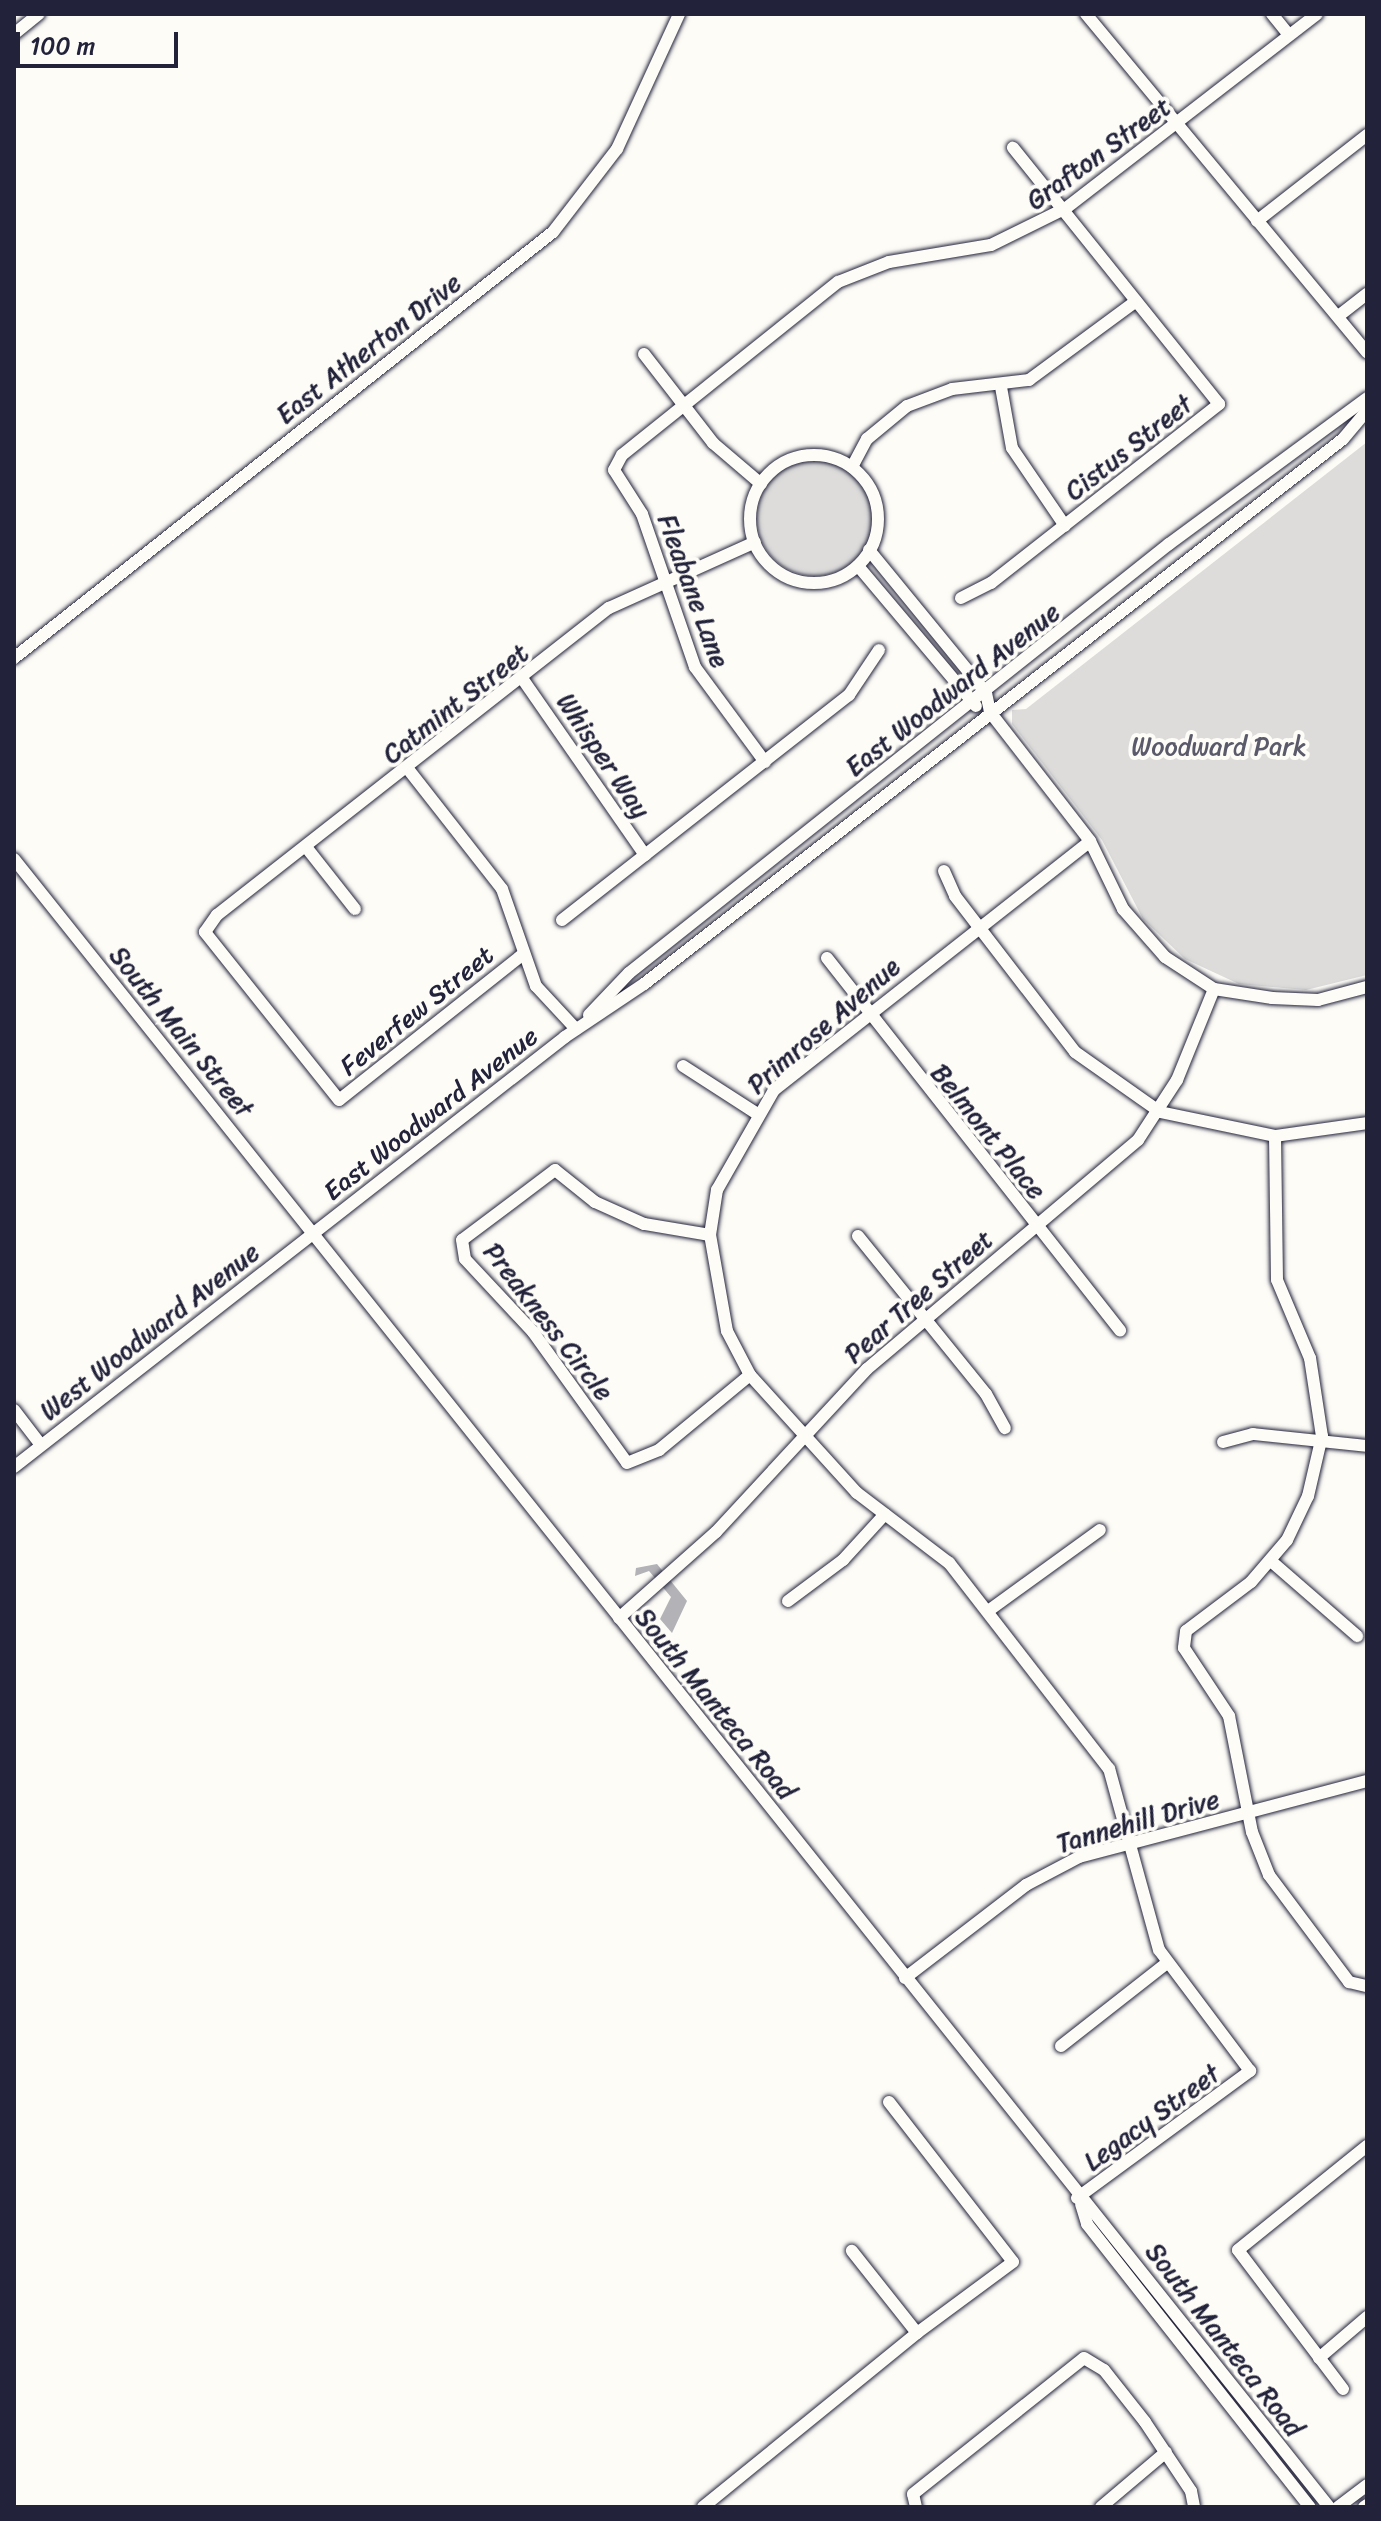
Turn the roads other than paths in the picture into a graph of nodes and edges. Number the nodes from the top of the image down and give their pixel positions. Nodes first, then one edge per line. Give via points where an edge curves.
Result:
1 (39, 14) edge
2 (679, 14) edge
3 (1086, 14) edge
4 (1272, 14) edge
5 (1317, 14) edge
6 (14, 34) edge
7 (1289, 35) junction
8 (1177, 125) junction
9 (1367, 135) edge
10 (1013, 148) dead end
11 (1066, 208) junction
12 (1257, 221) junction
13 (1367, 294) edge
14 (1136, 301) junction
15 (1341, 314) junction
16 (1367, 352) edge
17 (644, 354) dead end
18 (1001, 387) junction
19 (1367, 398) edge
20 (685, 407) junction
21 (1367, 410) edge
22 (852, 467) junction
23 (614, 470) joint
24 (761, 484) junction
25 (1065, 526) junction
26 (755, 542) junction
27 (869, 550) junction
28 (858, 566) junction
29 (664, 577) junction
30 (961, 598) dead end
31 (879, 650) dead end
32 (14, 658) edge
33 (524, 681) junction
34 (986, 693) junction
35 (972, 704) junction
36 (990, 712) junction
37 (765, 762) junction
38 (408, 769) junction
39 (1090, 841) junction
40 (306, 847) junction
41 (645, 855) junction
42 (14, 859) edge
43 (944, 871) dead end
44 (355, 909) dead end
45 (562, 920) dead end
46 (980, 927) junction
47 (522, 955) junction
48 (827, 958) dead end
49 (1367, 987) edge
50 (1214, 989) junction
51 (865, 1015) junction
52 (576, 1029) junction
53 (683, 1066) dead end
54 (339, 1100) joint
55 (1160, 1112) junction
56 (756, 1113) junction
57 (1367, 1123) edge
58 (1275, 1136) junction
59 (1035, 1227) junction
60 (313, 1233) junction
61 (710, 1235) junction
62 (858, 1236) dead end
63 (921, 1319) junction
64 (1120, 1330) dead end
65 (750, 1375) junction
66 (14, 1410) edge
67 (1005, 1428) dead end
68 (801, 1435) junction
69 (1322, 1436) junction
70 (1223, 1442) dead end
71 (41, 1445) junction
72 (1367, 1446) edge
73 (14, 1467) edge
74 (885, 1514) junction
75 (1100, 1530) dead end
76 (1272, 1562) junction
77 (788, 1601) dead end
78 (988, 1611) junction
79 (619, 1618) junction
80 (1357, 1636) dead end
81 (1367, 1781) edge
82 (1248, 1813) junction
83 (1128, 1842) junction
84 (1167, 1963) junction
85 (905, 1978) junction
86 (1364, 1987) edge
87 (1061, 2046) dead end
88 (1250, 2071) joint
89 (889, 2102) dead end
90 (1367, 2146) edge
91 (1079, 2201) junction
92 (852, 2251) dead end
93 (1367, 2317) edge
94 (917, 2333) junction
95 (1319, 2358) junction
96 (1343, 2389) dead end
97 (1166, 2452) junction
98 (1367, 2485) edge
99 (703, 2507) edge
100 (916, 2507) edge
101 (1101, 2507) edge
102 (1194, 2507) edge
103 (1310, 2507) edge
104 (1329, 2507) edge
105 (1338, 2507) edge

1 - 6 street
2 - 32 street, East Atherton Drive via 617,149 553,232
3 - 8 street
4 - 7 street
5 - 7 street, Grafton Street
7 - 8 street, Grafton Street
8 - 11 street, Grafton Street
8 - 12 street
9 - 12 street
10 - 11 street
11 - 14 street
11 - 20 street, Grafton Street via 991,245 889,262 838,282
12 - 15 street
13 - 15 street
14 - 18 street via 1057,363
14 - 25 street, Cistus Street via 1219,404
15 - 16 street
17 - 20 street
18 - 22 street via 952,389 907,406 867,439
18 - 25 street via 1012,448
19 - 34 street, East Woodward Avenue
20 - 23 street, Grafton Street via 622,455
20 - 24 street via 713,443
21 - 36 street, East Woodward Avenue via 1343,439
22 - 24 street via 805,456
22 - 27 street via 878,512
23 - 29 street, Fleabane Lane via 642,514
24 - 26 street via 750,515
25 - 30 street, Cistus Street
26 - 28 street via 776,571 804,582 837,579
26 - 29 street, Catmint Street
27 - 28 street
27 - 34 street
28 - 35 street
29 - 33 street, Catmint Street via 609,608
29 - 37 street, Fleabane Lane via 708,691
31 - 37 street via 849,695
33 - 38 street, Catmint Street
33 - 41 street, Whisper Way
34 - 35 street, East Woodward Avenue
34 - 36 street
35 - 36 street
35 - 52 street, East Woodward Avenue via 629,973
36 - 39 street
36 - 52 street, East Woodward Avenue via 644,984
37 - 41 street
38 - 40 street, Catmint Street
38 - 47 street via 502,889
39 - 46 street, Primrose Avenue
39 - 50 street via 1141,934
40 - 44 street
40 - 54 street, Catmint Street via 205,932
41 - 45 street
42 - 60 street, South Main Street
43 - 46 street
46 - 51 street, Primrose Avenue
46 - 55 street via 1075,1052
47 - 52 street via 536,986
47 - 54 street, Feverfew Street
48 - 51 street, Belmont Place
49 - 50 street via 1302,1000
50 - 55 street, Pear Tree Street
51 - 56 street, Primrose Avenue
51 - 59 street, Belmont Place
52 - 60 street, East Woodward Avenue
53 - 56 street
55 - 58 street
55 - 59 street, Pear Tree Street via 1120,1159
56 - 61 street, Primrose Avenue via 717,1190
57 - 58 street
58 - 69 street via 1277,1280 1310,1358
59 - 63 street, Pear Tree Street
59 - 64 street, Belmont Place
60 - 71 street, West Woodward Avenue
60 - 79 street, South Manteca Road
61 - 65 street, Primrose Avenue via 727,1331
61 - 65 street, Preakness Circle via 644,1224 595,1202 555,1170 462,1240 465,1259 533,1332 627,1463 659,1450
62 - 63 street
63 - 67 street via 986,1394
63 - 68 street, Pear Tree Street
65 - 68 street, Primrose Avenue
66 - 71 street
68 - 74 street, Primrose Avenue
68 - 79 street, Pear Tree Street via 674,1573
69 - 70 street via 1253,1434
69 - 72 street
69 - 76 street via 1308,1496
71 - 73 street, West Woodward Avenue
74 - 77 street via 843,1560
74 - 78 street, Primrose Avenue via 928,1541
75 - 78 street
76 - 80 street
76 - 82 street via 1183,1638 1229,1716
78 - 83 street, Primrose Avenue via 1109,1769
79 - 85 street, South Manteca Road
81 - 82 street, Tannehill Drive
82 - 83 street, Tannehill Drive
82 - 86 street via 1269,1875
83 - 84 street, Primrose Avenue via 1147,1925
83 - 85 street, Tannehill Drive via 1049,1871
84 - 87 street
84 - 88 street, Primrose Avenue
85 - 91 street, South Manteca Road
88 - 91 street, Legacy Street
89 - 94 street via 1013,2262
90 - 95 street via 1238,2250
91 - 103 street, South Manteca Road via 1087,2224
91 - 104 street, South Manteca Road via 1098,2215
92 - 94 street
93 - 95 street
94 - 99 street
95 - 96 street
97 - 100 street via 1104,2370 1084,2358 913,2494
97 - 101 street
97 - 102 street
98 - 105 street

